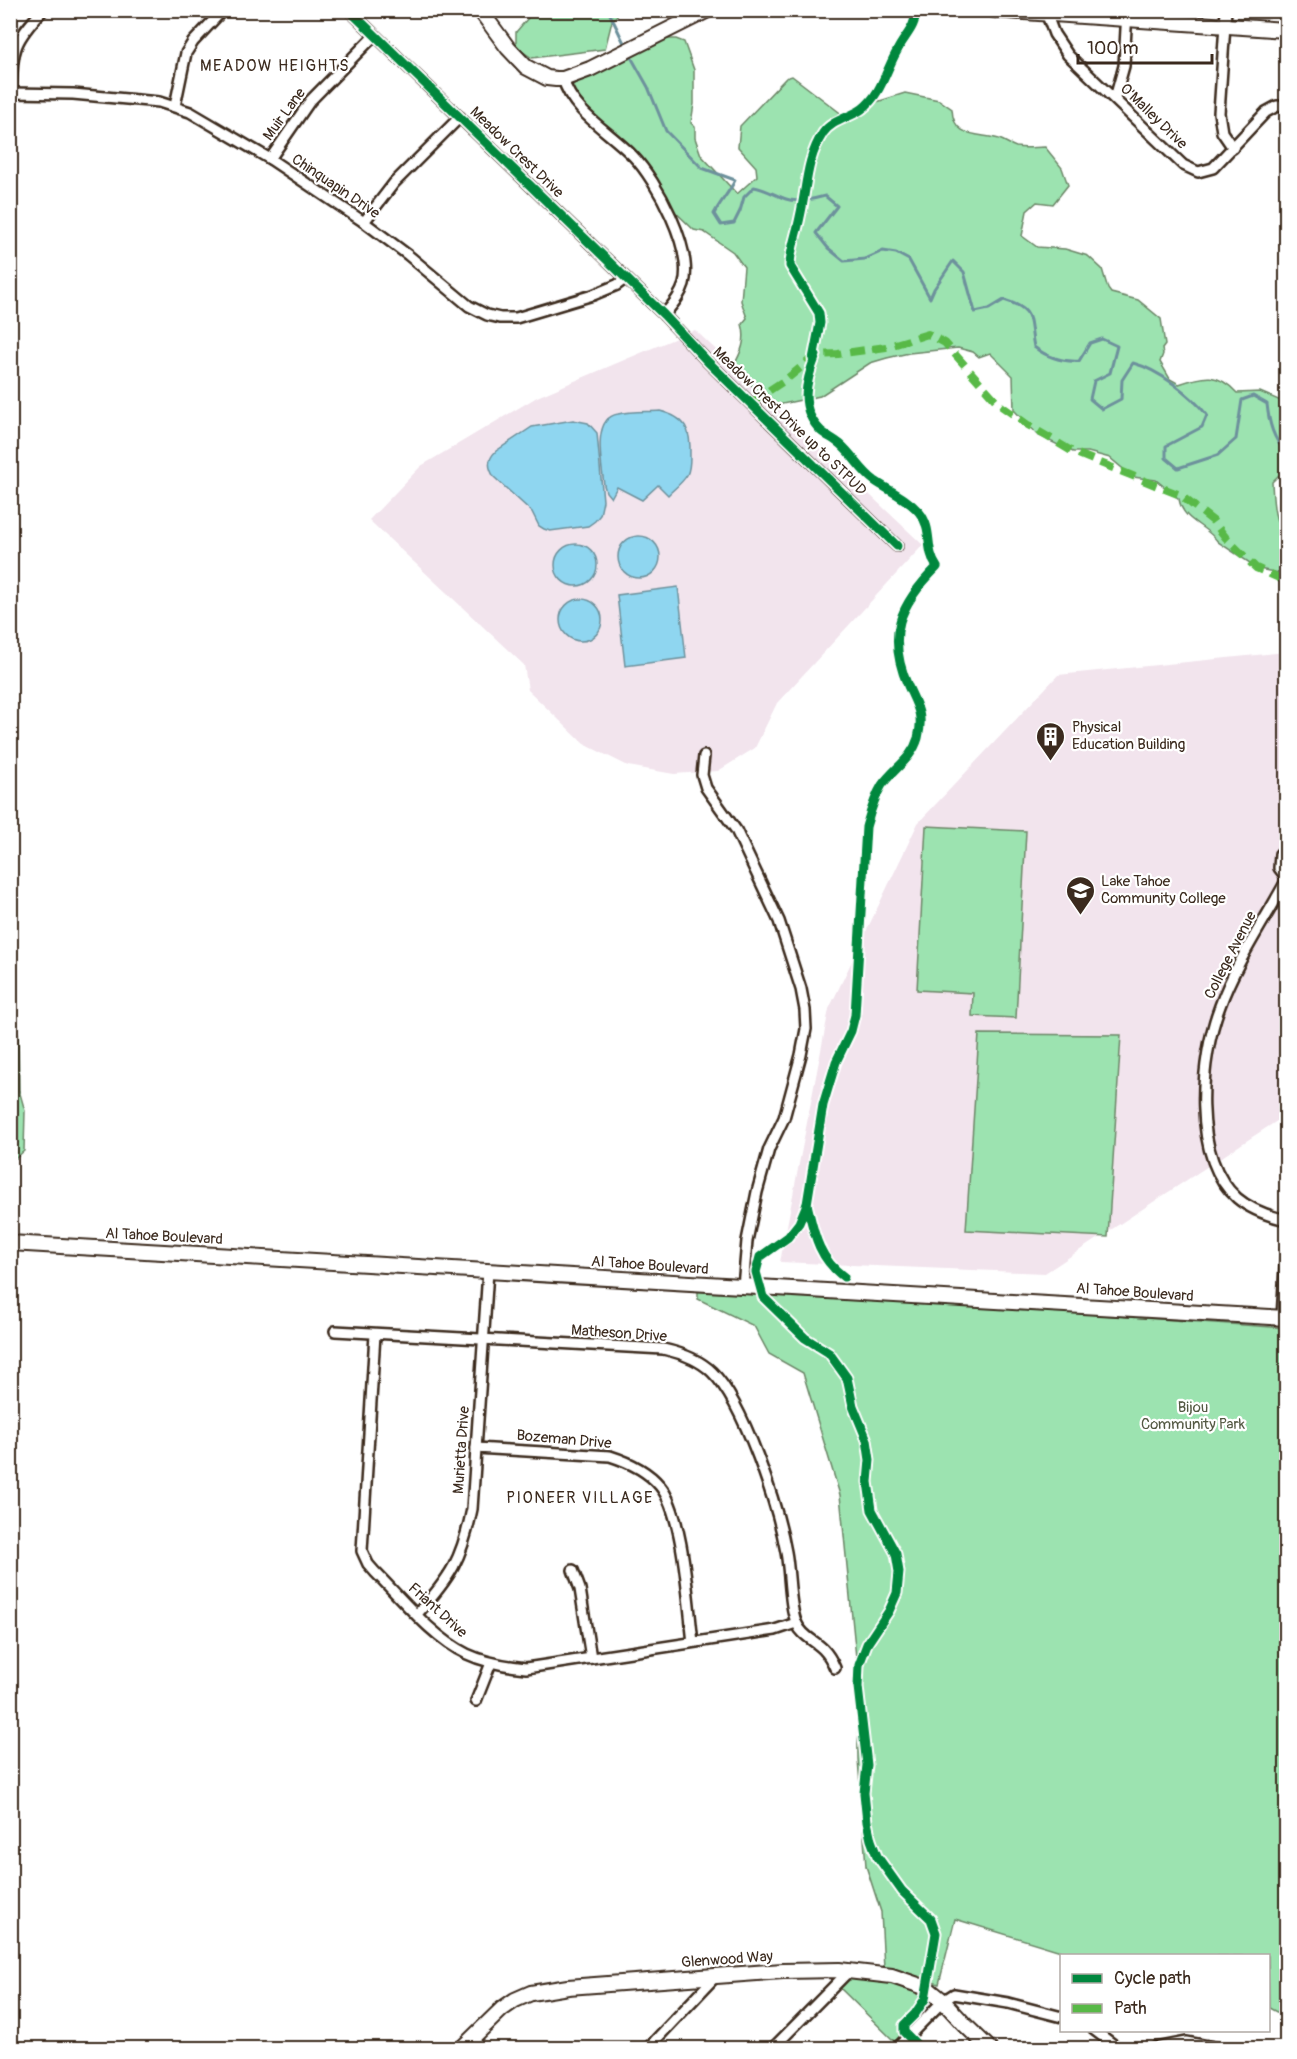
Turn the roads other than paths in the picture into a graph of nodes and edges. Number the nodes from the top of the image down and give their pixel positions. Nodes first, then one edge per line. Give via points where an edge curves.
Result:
1 (43, 10) edge
2 (223, 10) edge
3 (349, 10) edge
4 (480, 10) edge
5 (708, 10) edge
6 (994, 10) edge
7 (1226, 10) edge
8 (1046, 13) edge
9 (1127, 15) edge
10 (1225, 27) junction
11 (1287, 30) edge
12 (374, 36) junction
13 (563, 79) junction
14 (11, 93) edge
15 (1115, 98) junction
16 (175, 106) junction
17 (1287, 107) edge
18 (460, 117) junction
19 (1233, 148) junction
20 (270, 159) junction
21 (364, 222) junction
22 (625, 279) junction
23 (664, 315) junction
24 (897, 546) dead end
25 (704, 756) dead end
26 (1287, 849) edge
27 (1287, 879) edge
28 (1287, 1220) edge
29 (10, 1243) edge
30 (1287, 1250) edge
31 (488, 1271) junction
32 (743, 1287) junction
33 (1284, 1318) edge
34 (335, 1331) dead end
35 (375, 1334) junction
36 (483, 1340) junction
37 (476, 1448) junction
38 (573, 1570) dead end
39 (417, 1614) junction
40 (796, 1623) junction
41 (693, 1642) junction
42 (591, 1658) junction
43 (491, 1663) junction
44 (835, 1668) dead end
45 (476, 1701) dead end
46 (849, 1971) junction
47 (716, 1976) junction
48 (944, 2001) junction
49 (1060, 2016) edge
50 (1095, 2032) edge
51 (462, 2049) edge
52 (648, 2049) edge
53 (773, 2049) edge
54 (897, 2049) edge
55 (989, 2049) edge
56 (1118, 2049) edge
57 (1155, 2049) edge
58 (1219, 2049) edge

1 - 14 street via 15,48
2 - 16 street via 186,53
3 - 12 street, Meadow Crest Drive
4 - 13 main road via 526,67 547,78
5 - 13 main road
6 - 8 main road
7 - 10 street
8 - 9 main road
8 - 15 street, O'Malley Drive via 1068,55
9 - 10 main road
9 - 15 street via 1124,66
10 - 11 main road
10 - 19 street via 1219,113 1222,132
12 - 18 street, Meadow Crest Drive
12 - 20 street, Muir Lane via 310,101
13 - 23 street via 566,91 578,107 640,164 680,239 686,261 684,282 676,301
14 - 16 street, Chinquapin Drive via 82,95
15 - 19 street, O'Malley Drive via 1183,165 1198,172 1213,168
16 - 20 street, Chinquapin Drive
17 - 19 street, O'Malley Drive via 1277,106 1266,112
18 - 21 street via 394,183
18 - 22 street, Meadow Crest Drive
20 - 21 street, Chinquapin Drive
21 - 22 street, Chinquapin Drive via 469,306 500,318 516,318 594,295
22 - 23 street, Meadow Crest Drive
23 - 24 street, Meadow Crest Drive up to STPUD
25 - 32 street via 702,776 706,788 736,830 779,921 806,1010 801,1055 784,1118 769,1149 757,1192
26 - 27 street, College Avenue via 1280,854 1279,868
27 - 28 street, College Avenue via 1219,1008 1206,1059 1204,1091 1210,1153 1226,1186 1254,1209
29 - 31 main road, Al Tahoe Boulevard
30 - 33 street
31 - 32 main road, Al Tahoe Boulevard
31 - 36 street, Murietta Drive
32 - 33 main road, Al Tahoe Boulevard
34 - 35 street, Matheson Drive
35 - 36 street, Matheson Drive
35 - 39 street, Friant Drive via 362,1551 368,1564
36 - 37 street, Murietta Drive
36 - 40 street, Matheson Drive via 663,1349 683,1353 712,1372 744,1424 774,1502
37 - 39 street, Murietta Drive via 472,1509 459,1560
37 - 41 street, Bozeman Drive via 610,1456 629,1462 661,1486 678,1527
38 - 42 street
39 - 43 street, Friant Drive via 449,1644
40 - 41 street, Friant Drive via 775,1630
40 - 44 street via 825,1650
41 - 42 street, Friant Drive
42 - 43 street, Friant Drive via 526,1668
43 - 45 street
46 - 47 main road, Glenwood Way
46 - 48 main road, Glenwood Way via 915,1983
46 - 53 street
47 - 51 main road, Glenwood Way via 531,1993 502,2008
47 - 52 street
48 - 49 street via 960,1994
48 - 54 street
48 - 55 main road, Glenwood Way
50 - 56 street
57 - 58 street via 1186,2042

